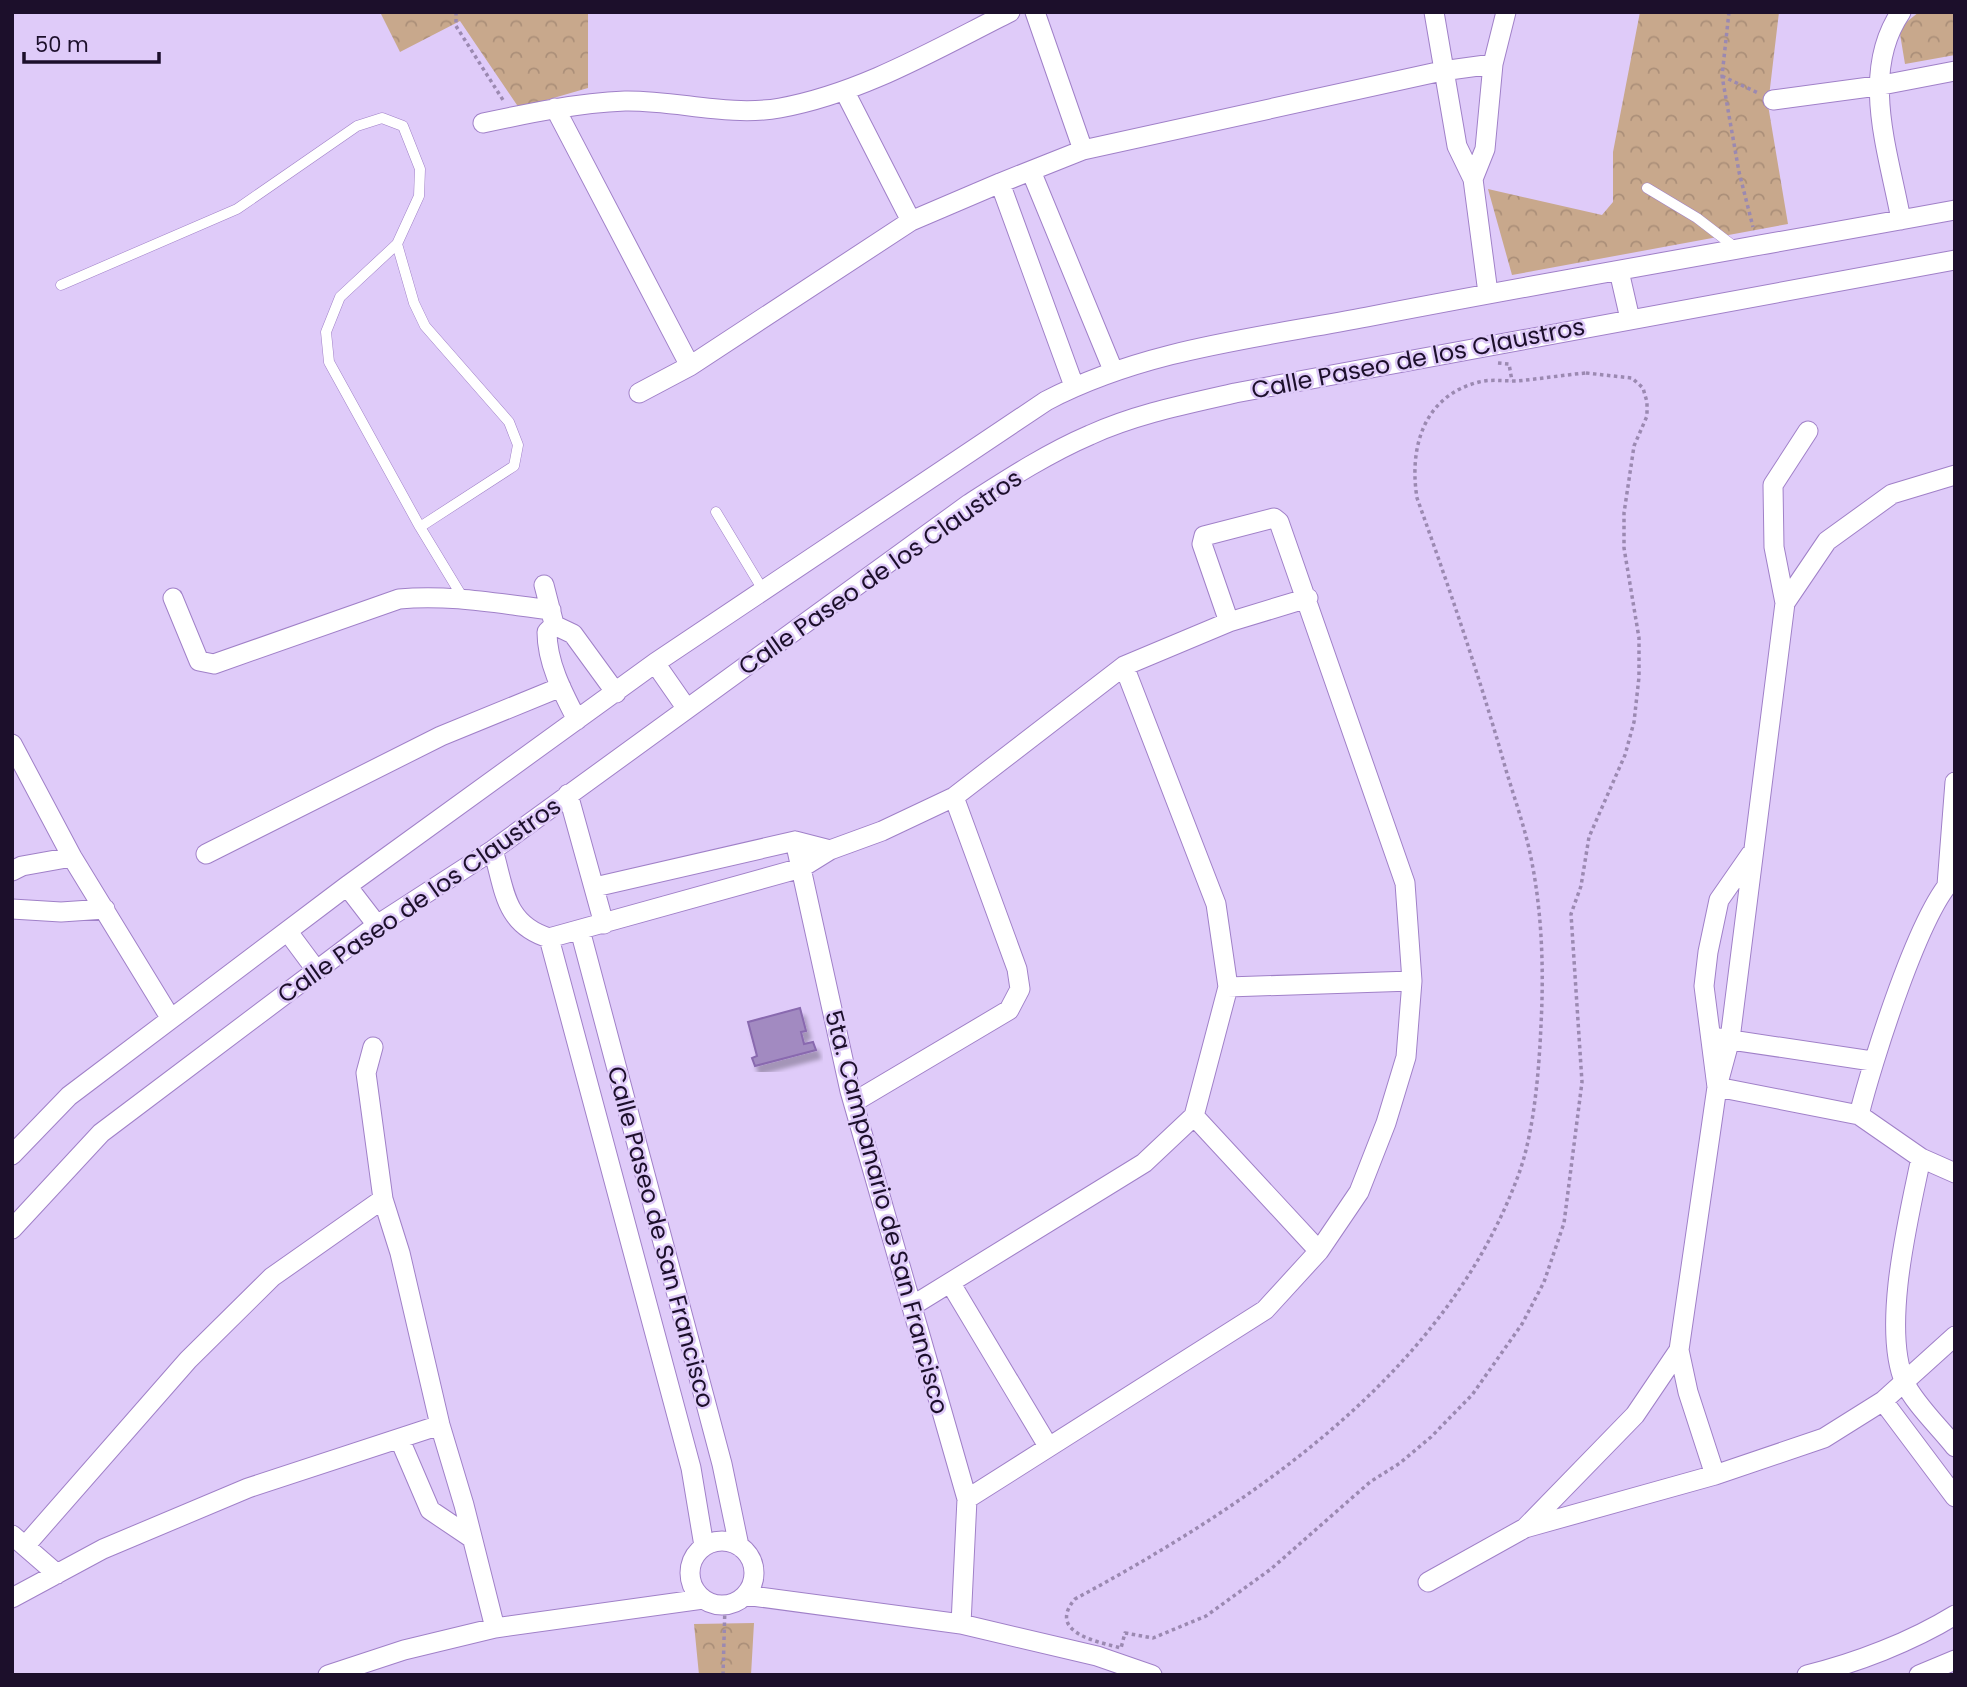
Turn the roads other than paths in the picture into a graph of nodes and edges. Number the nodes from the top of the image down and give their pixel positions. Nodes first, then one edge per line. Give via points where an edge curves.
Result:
1 (1010, 12) edge
2 (1035, 12) edge
3 (1434, 12) edge
4 (1506, 12) edge
5 (1901, 12) edge
6 (1493, 64) junction
7 (1442, 71) junction
8 (1955, 71) edge
9 (1877, 86) junction
10 (845, 92) junction
11 (1773, 100) road end
12 (555, 108) junction
13 (483, 123) dead end
14 (1083, 150) junction
15 (1031, 171) junction
16 (1473, 179) junction
17 (999, 183) junction
18 (1647, 188) dead end
19 (1955, 211) edge
20 (1901, 220) junction
21 (911, 221) junction
22 (397, 244) junction
23 (1738, 250) junction
24 (1955, 260) edge
25 (1619, 271) junction
26 (61, 285) dead end
27 (1488, 293) junction
28 (1630, 318) junction
29 (690, 366) junction
30 (1113, 370) junction
31 (1074, 386) junction
32 (639, 393) dead end
33 (1808, 430) dead end
34 (1955, 475) edge
35 (716, 512) dead end
36 (420, 527) junction
37 (544, 585) dead end
38 (763, 590) junction
39 (173, 598) dead end
40 (463, 598) junction
41 (1308, 598) junction
42 (1785, 603) junction
43 (552, 617) junction
44 (1230, 622) junction
45 (654, 663) junction
46 (1124, 666) junction
47 (561, 687) junction
48 (617, 692) junction
49 (687, 709) junction
50 (577, 720) junction
51 (12, 744) edge
52 (1955, 782) edge
53 (568, 794) junction
54 (954, 797) junction
55 (795, 841) junction
56 (493, 850) junction
57 (830, 850) junction
58 (1754, 850) junction
59 (206, 855) dead end
60 (72, 858) junction
61 (801, 868) junction
62 (12, 871) edge
63 (1951, 881) edge
64 (347, 887) junction
65 (595, 887) junction
66 (12, 909) edge
67 (106, 909) junction
68 (604, 924) junction
69 (377, 925) junction
70 (580, 930) junction
71 (288, 932) junction
72 (549, 938) junction
73 (317, 971) junction
74 (1412, 981) junction
75 (1228, 987) junction
76 (172, 1019) junction
77 (1709, 1038) junction
78 (1730, 1039) junction
79 (373, 1047) dead end
80 (1872, 1061) junction
81 (1717, 1087) junction
82 (853, 1102) junction
83 (1859, 1115) junction
84 (1194, 1116) junction
85 (12, 1156) edge
86 (1921, 1158) junction
87 (1955, 1173) edge
88 (383, 1199) junction
89 (658, 1227) junction
90 (12, 1230) edge
91 (627, 1233) junction
92 (1319, 1251) junction
93 (951, 1284) junction
94 (912, 1306) junction
95 (1955, 1336) edge
96 (1679, 1350) junction
97 (1905, 1383) junction
98 (1883, 1401) junction
99 (440, 1425) junction
100 (400, 1440) junction
101 (1048, 1446) junction
102 (1955, 1447) edge
103 (1715, 1475) junction
104 (1955, 1497) edge
105 (967, 1499) junction
106 (1525, 1528) junction
107 (470, 1537) junction
108 (19, 1540) edge
109 (704, 1546) junction
110 (738, 1546) junction
111 (57, 1574) junction
112 (12, 1576) edge
113 (1428, 1582) dead end
114 (20, 1594) edge
115 (745, 1595) junction
116 (703, 1599) junction
117 (1955, 1615) edge
118 (961, 1624) junction
119 (495, 1628) junction
120 (1955, 1660) edge
121 (328, 1675) edge
122 (1152, 1675) edge
123 (1807, 1675) edge
124 (1919, 1675) edge

1 - 10 street
2 - 14 street
3 - 7 street
4 - 6 street
5 - 9 street via 1887,32
6 - 7 street
6 - 16 street via 1485,149
7 - 14 street
7 - 16 street via 1457,146
8 - 9 street
9 - 11 street
9 - 20 street
10 - 12 street via 777,109 703,109 627,101
10 - 21 street
12 - 13 street
12 - 29 street
14 - 15 street
15 - 17 street
15 - 30 street
16 - 27 street
17 - 21 street
17 - 31 street
18 - 23 lane
19 - 20 street, Calle Paseo de los Claustros
20 - 23 street, Calle Paseo de los Claustros
21 - 29 street
22 - 26 lane via 419,196 420,169 403,126 382,118 357,126 237,209
22 - 36 lane via 340,297 326,332 329,362
22 - 36 lane via 425,326 509,422 518,445 514,466
23 - 25 street, Calle Paseo de los Claustros
24 - 28 street, Calle Paseo de los Claustros
25 - 27 street, Calle Paseo de los Claustros
25 - 28 street
27 - 30 street, Calle Paseo de los Claustros via 1153,358
28 - 49 street, Calle Paseo de los Claustros via 1235,393 1091,434 969,504
29 - 32 street
30 - 31 street, Calle Paseo de los Claustros
31 - 38 street, Calle Paseo de los Claustros
33 - 42 street via 1773,485 1774,547
34 - 42 street via 1892,494 1827,541
35 - 38 lane
36 - 40 lane
37 - 43 street
38 - 45 street, Calle Paseo de los Claustros
39 - 40 street via 199,661 214,664 400,599
40 - 43 street
41 - 44 street
41 - 44 street via 1274,518 1204,536 1202,544
41 - 74 street via 1405,883
42 - 58 street
43 - 47 street via 547,647
43 - 48 street via 573,634
44 - 46 street
45 - 48 street, Calle Paseo de los Claustros
45 - 49 street
46 - 54 street
46 - 75 street via 1216,904
47 - 50 street
47 - 59 street via 442,736
48 - 50 street, Calle Paseo de los Claustros
49 - 53 street, Calle Paseo de los Claustros
50 - 64 street, Calle Paseo de los Claustros
51 - 60 street
52 - 63 street
53 - 56 street, Calle Paseo de los Claustros
53 - 65 street
54 - 57 street
54 - 82 street via 1017,969 1020,989 1009,1010
55 - 57 street
55 - 61 street, 5ta. Campanario de San Francisco
55 - 65 street
56 - 69 street, Calle Paseo de los Claustros
56 - 72 street via 511,909 521,925
57 - 61 street
58 - 77 street via 1719,900 1704,986
58 - 78 street
60 - 62 street
60 - 67 street
61 - 68 street
61 - 82 street, 5ta. Campanario de San Francisco
63 - 80 street via 1927,923
64 - 69 street
64 - 71 street, Calle Paseo de los Claustros
65 - 68 street
66 - 67 street
67 - 76 street
68 - 70 street
69 - 73 street, Calle Paseo de los Claustros
70 - 72 street
70 - 89 street, Calle Paseo de San Francisco
71 - 73 street
71 - 76 street, Calle Paseo de los Claustros
72 - 91 street, Calle Paseo de San Francisco
73 - 90 street, Calle Paseo de los Claustros via 101,1133
74 - 75 street
74 - 92 street via 1406,1058 1387,1123 1359,1192
75 - 84 street
76 - 85 street, Calle Paseo de los Claustros via 69,1096
77 - 78 street
77 - 81 street
78 - 80 street
78 - 81 street
79 - 88 street via 366,1073
80 - 83 street
81 - 83 street
81 - 96 street
82 - 94 street, 5ta. Campanario de San Francisco
83 - 86 street
84 - 92 street
84 - 93 street via 1144,1163
86 - 87 street
86 - 97 street via 1897,1306 1898,1350
88 - 99 street
88 - 108 street via 272,1277
89 - 91 street
89 - 110 street, Calle Paseo de San Francisco via 722,1464
91 - 109 street, Calle Paseo de San Francisco via 691,1468
92 - 101 street via 1265,1310
93 - 94 street
93 - 101 street
94 - 105 street, 5ta. Campanario de San Francisco
95 - 97 street
96 - 103 street
96 - 106 street via 1634,1415
97 - 98 street
97 - 102 street
98 - 103 street via 1824,1438
98 - 104 street
99 - 100 street
99 - 107 street
100 - 107 street via 430,1510
100 - 111 street via 247,1488 103,1549
101 - 105 street
103 - 106 street
105 - 118 street, 5ta. Campanario de San Francisco
106 - 113 street
107 - 119 street
108 - 111 street
109 - 110 street via 727,1541
109 - 116 street via 690,1566 694,1590
110 - 115 street via 752,1563 751,1586
111 - 114 street
112 - 114 street
115 - 116 street via 725,1605
115 - 118 street
116 - 119 street
117 - 123 street via 1933,1628
118 - 122 street via 1084,1653
119 - 121 street
120 - 124 street

